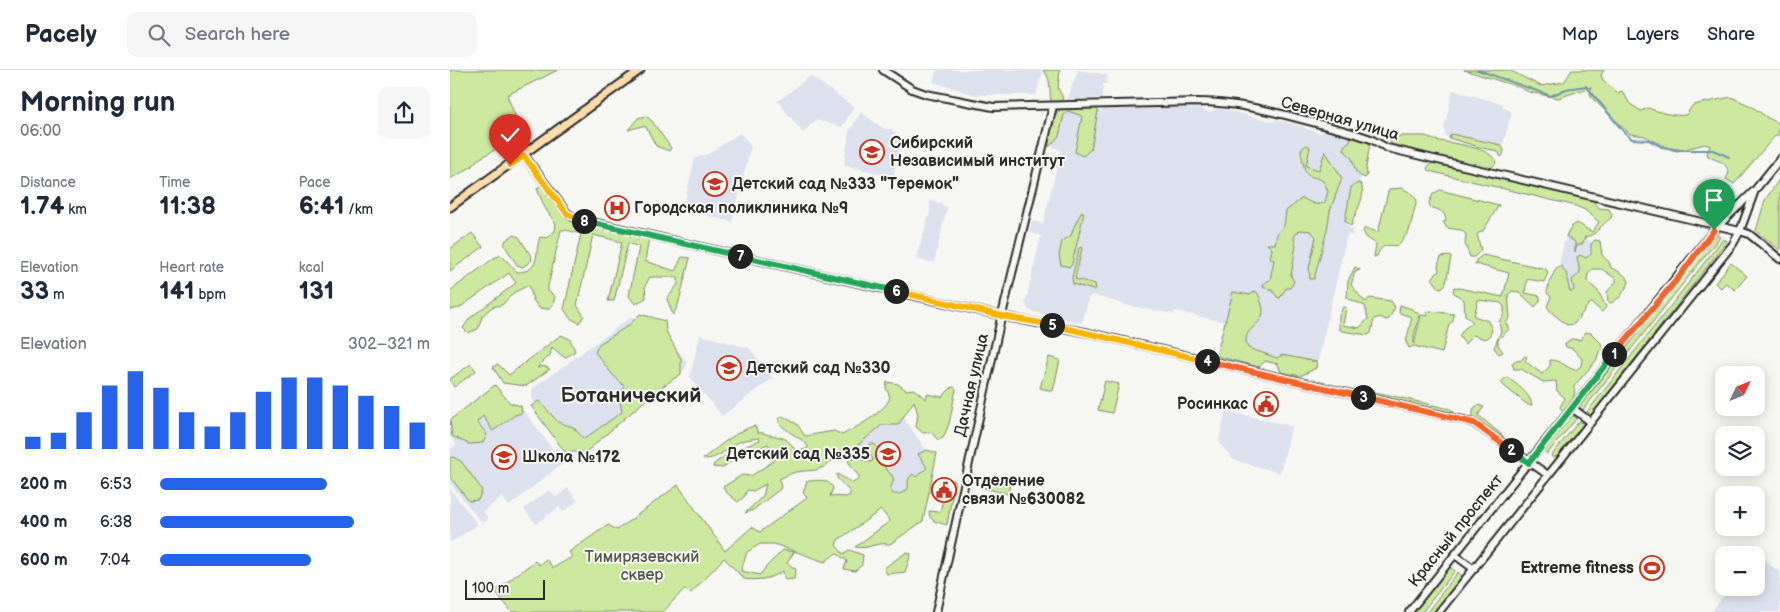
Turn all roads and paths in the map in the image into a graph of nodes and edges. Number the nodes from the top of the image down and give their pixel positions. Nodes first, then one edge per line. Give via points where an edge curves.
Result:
1 (640, 70) edge
2 (883, 70) edge
3 (1053, 106) junction
4 (524, 156) junction
5 (1780, 159) edge
6 (1755, 190) junction
7 (450, 208) edge
8 (1720, 226) junction
9 (1740, 231) junction
10 (1780, 259) edge
11 (1002, 316) junction
12 (1572, 408) junction
13 (1591, 422) junction
14 (1529, 463) junction
15 (1548, 475) junction
16 (1455, 555) junction
17 (1474, 569) junction
18 (936, 612) edge
19 (1409, 612) edge
20 (1440, 612) edge

1 - 4 main road
2 - 3 street, Северная улица via 912,89 964,103 993,107
3 - 8 street, Северная улица via 1222,103 1338,129 1371,139 1386,148
3 - 11 street, Дачная улица
4 - 7 main road
4 - 11 street via 567,214 575,218
5 - 6 street, Красный проспект
6 - 8 street, Красный проспект
6 - 9 street, Красный проспект
8 - 9 street, Северная улица
8 - 12 street, Красный проспект
9 - 10 street, Северная улица via 1749,234
9 - 13 street, Красный проспект
11 - 14 street via 1089,333 1468,421
11 - 18 street, Дачная улица
12 - 13 street
12 - 14 street, Красный проспект
13 - 15 street, Красный проспект
14 - 15 street
14 - 16 street, Красный проспект
15 - 17 street, Красный проспект
16 - 17 street
16 - 19 street, Красный проспект
17 - 20 street, Красный проспект

